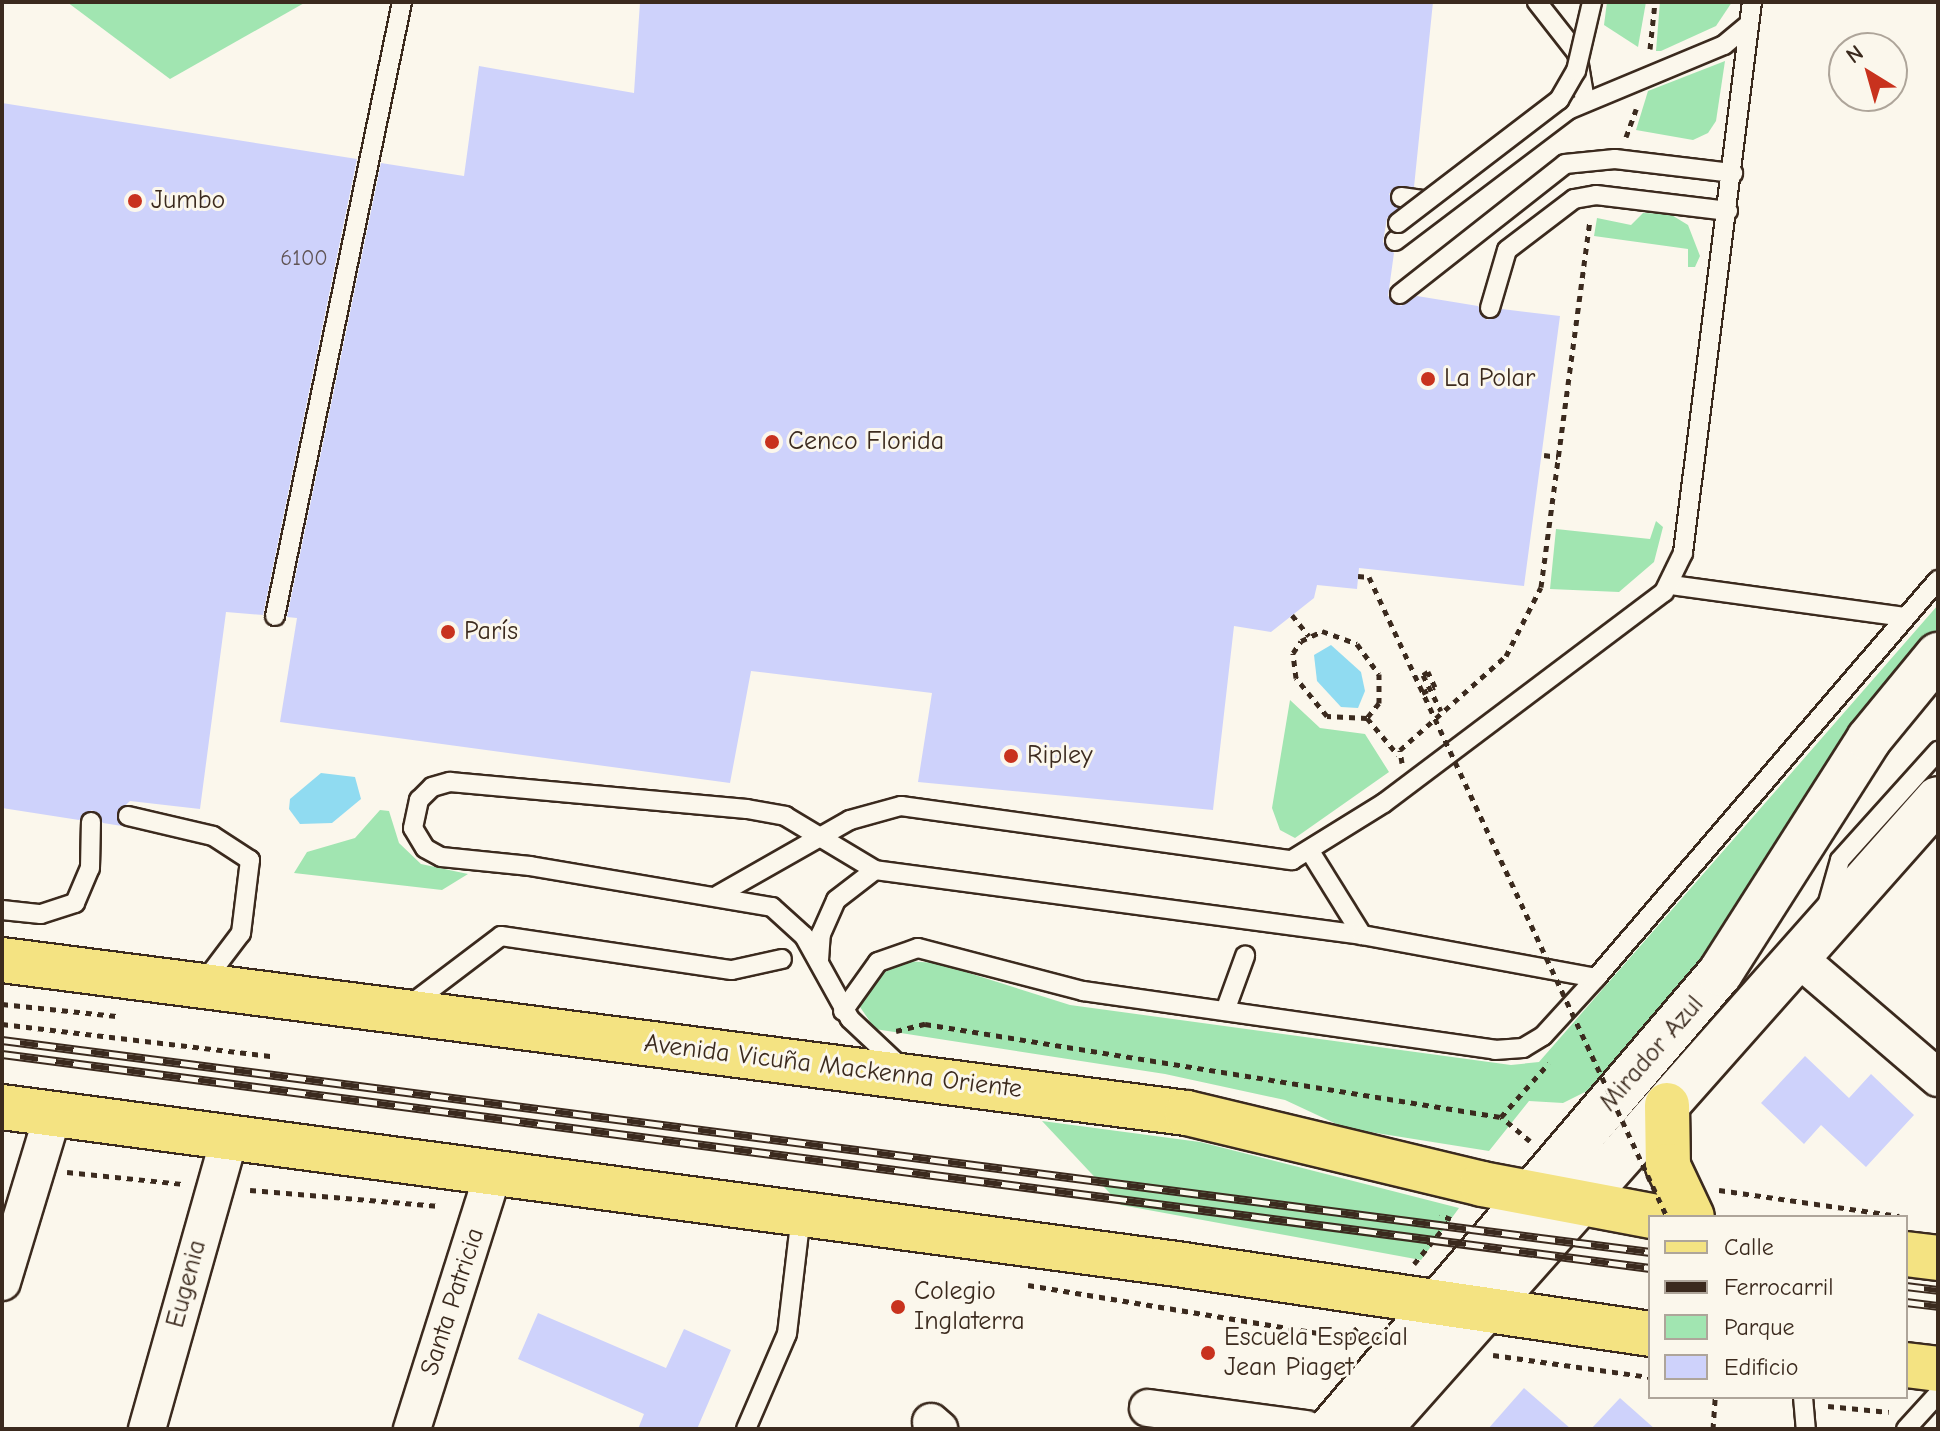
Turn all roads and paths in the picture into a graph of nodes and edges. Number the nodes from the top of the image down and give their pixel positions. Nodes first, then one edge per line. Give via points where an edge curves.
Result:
1 (402, 2) edge
2 (1537, 2) edge
3 (1592, 2) edge
4 (1655, 2) edge
5 (1752, 2) edge
6 (1748, 25) junction
7 (1644, 79) junction
8 (1585, 101) junction
9 (1615, 159) junction
10 (1733, 173) junction
11 (1596, 195) junction
12 (1401, 197) dead end
13 (1428, 201) junction
14 (1728, 211) junction
15 (1400, 294) dead end
16 (1490, 308) dead end
17 (1544, 455) dead end
18 (1558, 457) junction
19 (1358, 576) dead end
20 (1938, 580) edge
21 (1671, 585) junction
22 (1292, 615) dead end
23 (275, 616) dead end
24 (1905, 617) junction
25 (1309, 636) junction
26 (1938, 655) edge
27 (1422, 693) junction
28 (1441, 711) junction
29 (1367, 718) junction
30 (1938, 751) edge
31 (1398, 755) junction
32 (1415, 781) junction
33 (1938, 799) edge
34 (128, 816) dead end
35 (91, 822) dead end
36 (818, 838) junction
37 (1311, 853) junction
38 (875, 870) junction
39 (718, 895) junction
40 (2, 910) edge
41 (1362, 935) junction
42 (1810, 942) junction
43 (1245, 956) dead end
44 (782, 959) dead end
45 (2, 960) edge
46 (819, 963) junction
47 (1596, 978) junction
48 (199, 985) junction
49 (403, 1010) junction
50 (843, 1011) junction
51 (1225, 1011) junction
52 (2, 1024) edge
53 (272, 1056) dead end
54 (1938, 1078) edge
55 (914, 1079) junction
56 (1526, 1089) dead end
57 (1667, 1105) junction
58 (2, 1107) edge
59 (53, 1114) junction
60 (1522, 1139) dead end
61 (229, 1140) junction
62 (36, 1169) junction
63 (213, 1187) junction
64 (487, 1193) junction
65 (1532, 1194) junction
66 (1580, 1203) junction
67 (801, 1214) junction
68 (1648, 1215) edge
69 (1666, 1215) edge
70 (1691, 1215) edge
71 (1908, 1254) edge
72 (1938, 1258) edge
73 (2, 1282) edge
74 (1022, 1284) dead end
75 (1438, 1302) junction
76 (1484, 1311) junction
77 (1648, 1334) edge
78 (1347, 1338) dead end
79 (1908, 1365) edge
80 (1938, 1369) edge
81 (1938, 1394) edge
82 (1715, 1399) edge
83 (1804, 1400) edge
84 (1148, 1408) dead end
85 (1911, 1422) edge
86 (147, 1429) edge
87 (412, 1429) edge
88 (746, 1429) edge
89 (1306, 1429) edge
90 (1331, 1429) edge
91 (1379, 1429) edge
92 (1713, 1429) edge
93 (1806, 1429) edge

1 - 23 lane
2 - 8 lane via 1577,53
3 - 13 lane, bridge via 1576,71 1559,100
4 - 7 path
5 - 6 lane
6 - 7 lane via 1731,41
6 - 10 lane
7 - 8 lane
7 - 9 path
8 - 13 lane, bridge via 1397,232
9 - 10 lane
9 - 15 lane via 1581,159 1547,174
10 - 14 lane
11 - 14 lane
11 - 16 lane via 1561,206 1507,250
11 - 18 path
12 - 13 lane
14 - 21 lane via 1683,553
17 - 18 path
18 - 28 path via 1541,587 1528,624 1506,656
19 - 27 path, bridge via 1369,577
20 - 24 lane
21 - 24 lane
21 - 32 lane
22 - 25 path
24 - 47 lane
25 - 29 path via 1344,636 1369,658 1381,689
25 - 29 path via 1293,653 1292,668 1306,696 1327,716
26 - 65 main road, Mirador Azul via 1869,739 1720,973
27 - 28 path, bridge via 1435,687 1428,672 1423,675
27 - 69 path, bridge
28 - 31 path
29 - 31 path
30 - 42 lane via 1840,860
31 - 32 path
32 - 37 lane
33 - 42 main road, Mirador Azul
34 - 48 lane via 233,844 247,854 251,871 241,933 229,956
35 - 40 lane via 90,868 75,903 41,914
36 - 37 lane via 869,812 901,806 1271,860
36 - 38 lane
36 - 39 lane
36 - 39 lane via 785,816 747,809 450,782 432,787 415,808 420,842 441,857
37 - 41 lane
38 - 41 lane
38 - 46 lane via 836,900 821,934
39 - 46 lane via 783,913
41 - 47 lane
42 - 54 street
42 - 57 main road, Mirador Azul
43 - 51 lane
44 - 49 lane via 732,970 501,936
45 - 48 main road, Avenida Vicuña Mackenna Oriente
46 - 50 lane
47 - 51 lane via 1543,1036 1512,1050
48 - 49 main road, Avenida Vicuña Mackenna Oriente
49 - 55 main road, Avenida Vicuña Mackenna Oriente
50 - 51 lane via 878,962 918,948 1083,991
50 - 55 lane
52 - 53 path
55 - 65 main road, Avenida Vicuña Mackenna Oriente via 1187,1113
56 - 60 path via 1501,1117
57 - 66 main road, Mirador Azul
57 - 70 main road via 1668,1166
58 - 59 main road
59 - 61 main road
59 - 62 street
61 - 63 street, Eugenia
61 - 64 main road
62 - 63 path
62 - 73 street
63 - 64 path
63 - 86 street, Eugenia
64 - 67 main road
64 - 87 street, Santa Patricia
65 - 66 main road, Avenida Vicuña Mackenna Oriente
65 - 75 main road, Mirador Azul
66 - 68 main road, Avenida Vicuña Mackenna Oriente
66 - 76 main road, Mirador Azul
67 - 75 main road
67 - 88 lane via 787,1334
71 - 72 main road
74 - 78 path
75 - 76 main road
75 - 90 main road, Mirador Azul
76 - 77 main road
76 - 91 main road, Mirador Azul
79 - 80 main road
81 - 85 lane
82 - 92 path
83 - 85 path
83 - 93 lane
84 - 89 street

